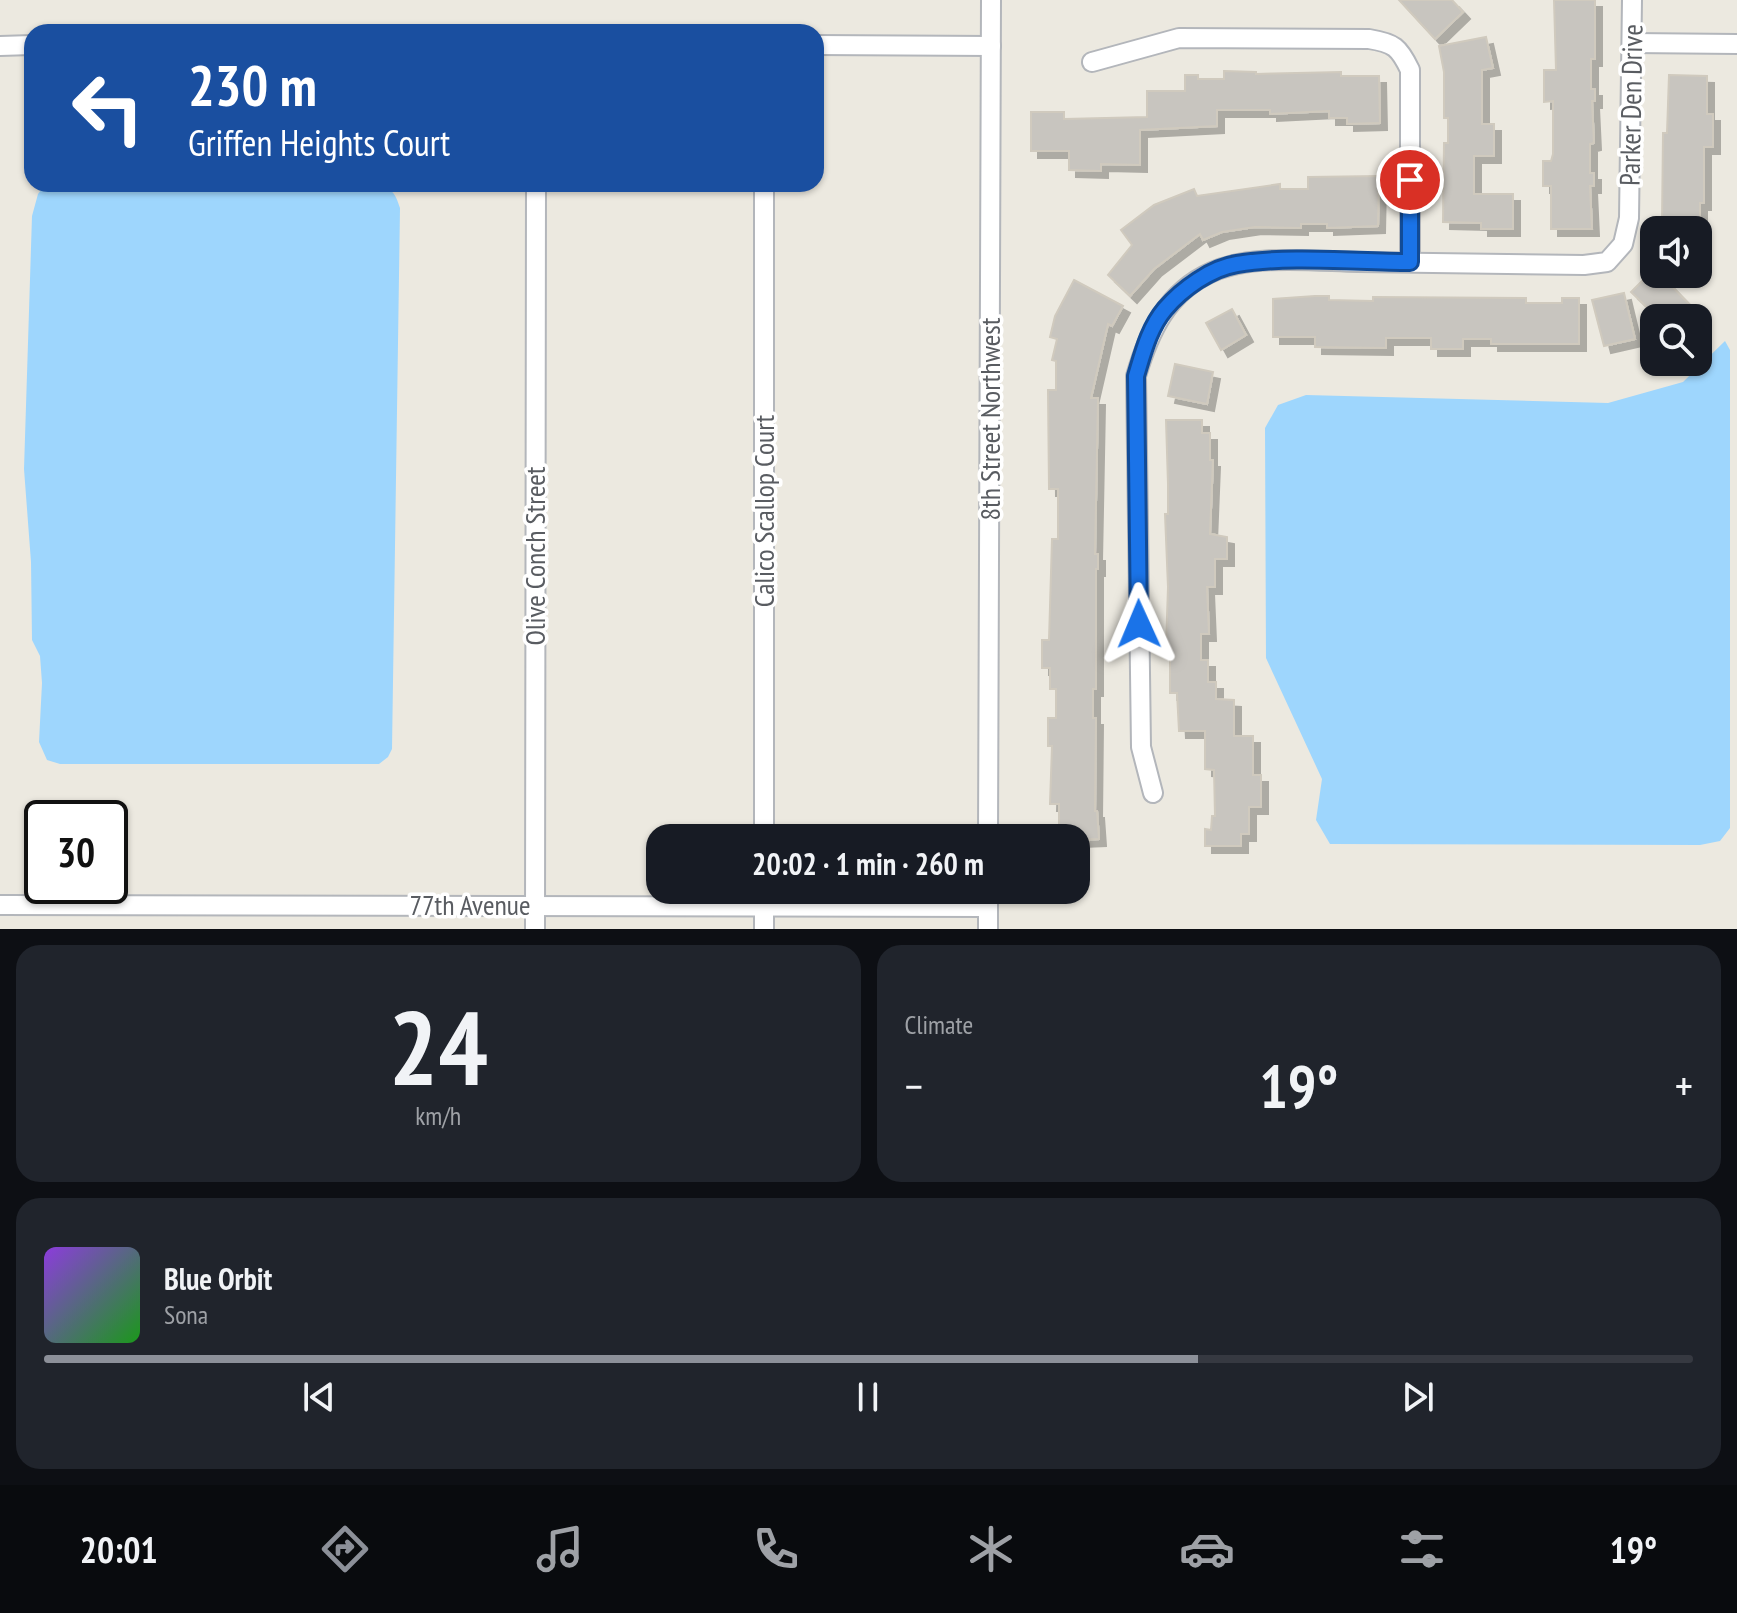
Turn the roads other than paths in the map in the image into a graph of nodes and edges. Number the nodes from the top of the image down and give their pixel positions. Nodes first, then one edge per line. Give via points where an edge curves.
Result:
1 (991, 0) edge
2 (1632, 0) edge
3 (1632, 43) junction
4 (1737, 44) edge
5 (24, 45) edge
6 (824, 45) edge
7 (0, 46) edge
8 (991, 46) junction
9 (1092, 62) dead end
10 (536, 192) edge
11 (764, 192) edge
12 (1410, 262) junction
13 (1153, 793) dead end
14 (764, 824) edge
15 (988, 824) edge
16 (646, 902) edge
17 (764, 904) edge
18 (988, 904) edge
19 (0, 905) edge
20 (535, 905) junction
21 (535, 929) edge
22 (764, 929) edge
23 (988, 929) edge

1 - 8 street, 8th Street Northwest
2 - 3 street, Parker Den Drive
3 - 4 street
3 - 12 street, Parker Den Drive via 1629,218 1623,244 1607,262
5 - 7 street
6 - 8 street
8 - 15 street, 8th Street Northwest
9 - 12 street via 1179,38 1388,42 1401,52 1410,70
10 - 20 street, Olive Conch Street
11 - 14 street, Calico Scallop Court
12 - 13 street, Parker Den Drive via 1236,264 1210,273 1183,292 1164,309 1146,340 1136,376 1141,747
16 - 20 street, 77th Avenue
17 - 22 street
18 - 23 street
19 - 20 street, 77th Avenue
20 - 21 street, Olive Conch Street

